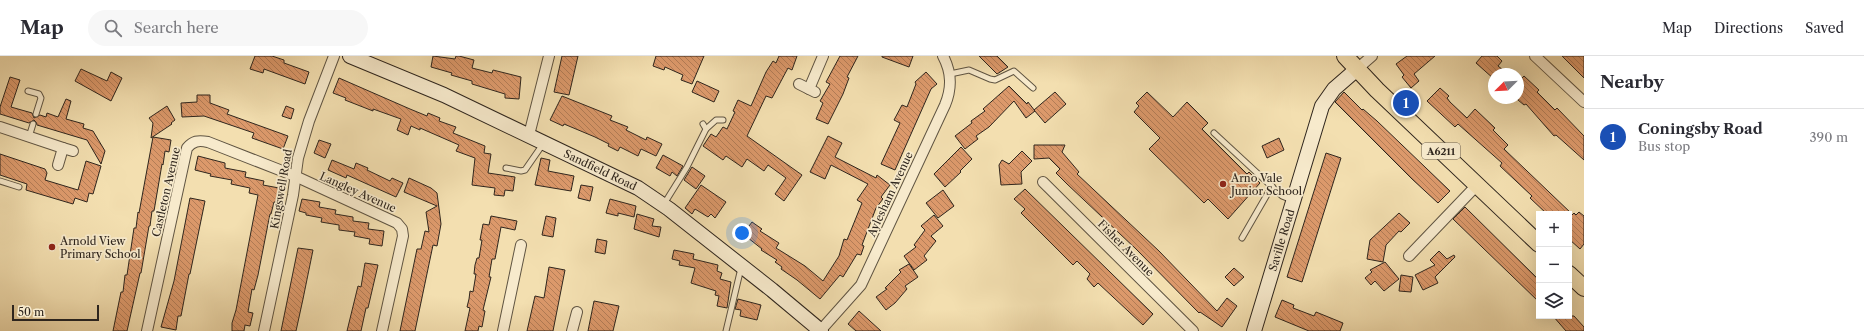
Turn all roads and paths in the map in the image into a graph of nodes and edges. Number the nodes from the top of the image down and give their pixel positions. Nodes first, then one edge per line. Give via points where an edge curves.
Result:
1 (334, 56) edge
2 (350, 56) edge
3 (549, 56) edge
4 (823, 56) edge
5 (943, 56) edge
6 (1345, 56) edge
7 (1372, 56) edge
8 (1535, 56) edge
9 (1357, 70) junction
10 (950, 74) junction
11 (799, 84) dead end
12 (1033, 88) dead end
13 (28, 91) dead end
14 (1584, 102) edge
15 (36, 114) dead end
16 (723, 120) dead end
17 (33, 124) dead end
18 (0, 127) edge
19 (1214, 133) dead end
20 (529, 135) junction
21 (29, 136) junction
22 (544, 142) junction
23 (58, 166) dead end
24 (506, 168) dead end
25 (295, 176) junction
26 (0, 181) edge
27 (1043, 182) dead end
28 (1477, 185) junction
29 (1272, 186) junction
30 (19, 187) dead end
31 (1293, 200) junction
32 (664, 205) junction
33 (1242, 238) dead end
34 (1536, 241) edge
35 (521, 245) dead end
36 (1409, 256) dead end
37 (742, 266) junction
38 (1572, 277) edge
39 (1584, 288) edge
40 (577, 312) dead end
41 (147, 331) edge
42 (264, 331) edge
43 (382, 331) edge
44 (503, 331) edge
45 (572, 331) edge
46 (726, 331) edge
47 (821, 331) edge
48 (1193, 331) edge
49 (1254, 331) edge

1 - 25 street, Kingswell Road via 301,144
2 - 20 street, Sandfield Road via 444,95
3 - 20 street
4 - 11 street via 812,90
5 - 10 street, Aylesham Avenue
6 - 9 main road, A6211
7 - 9 street
8 - 14 street
9 - 28 main road, A6211
9 - 31 street, Saville Road via 1334,88 1322,106
10 - 12 lane via 969,70 995,80 1014,71
10 - 47 street, Aylesham Avenue via 950,93 865,277 856,292
13 - 15 lane via 40,96 41,101
16 - 32 lane via 716,120 704,127 687,166
17 - 21 lane
18 - 21 street
19 - 29 lane
20 - 22 street, Sandfield Road
21 - 23 street via 68,149
22 - 24 lane via 525,170
22 - 32 street, Sandfield Road via 638,188
25 - 41 street, Castleton Avenue via 208,142 192,142 187,148
25 - 42 street, Kingswell Road
25 - 43 street, Langley Avenue via 397,223 402,229
26 - 30 lane
27 - 48 street, Fisher Avenue
28 - 34 main road, A6211
28 - 36 street
29 - 31 lane via 1282,196
29 - 33 lane
31 - 49 street, Saville Road
32 - 37 street, Sandfield Road
35 - 44 street
37 - 46 lane
37 - 47 street, Sandfield Road
38 - 39 main road
40 - 45 street

